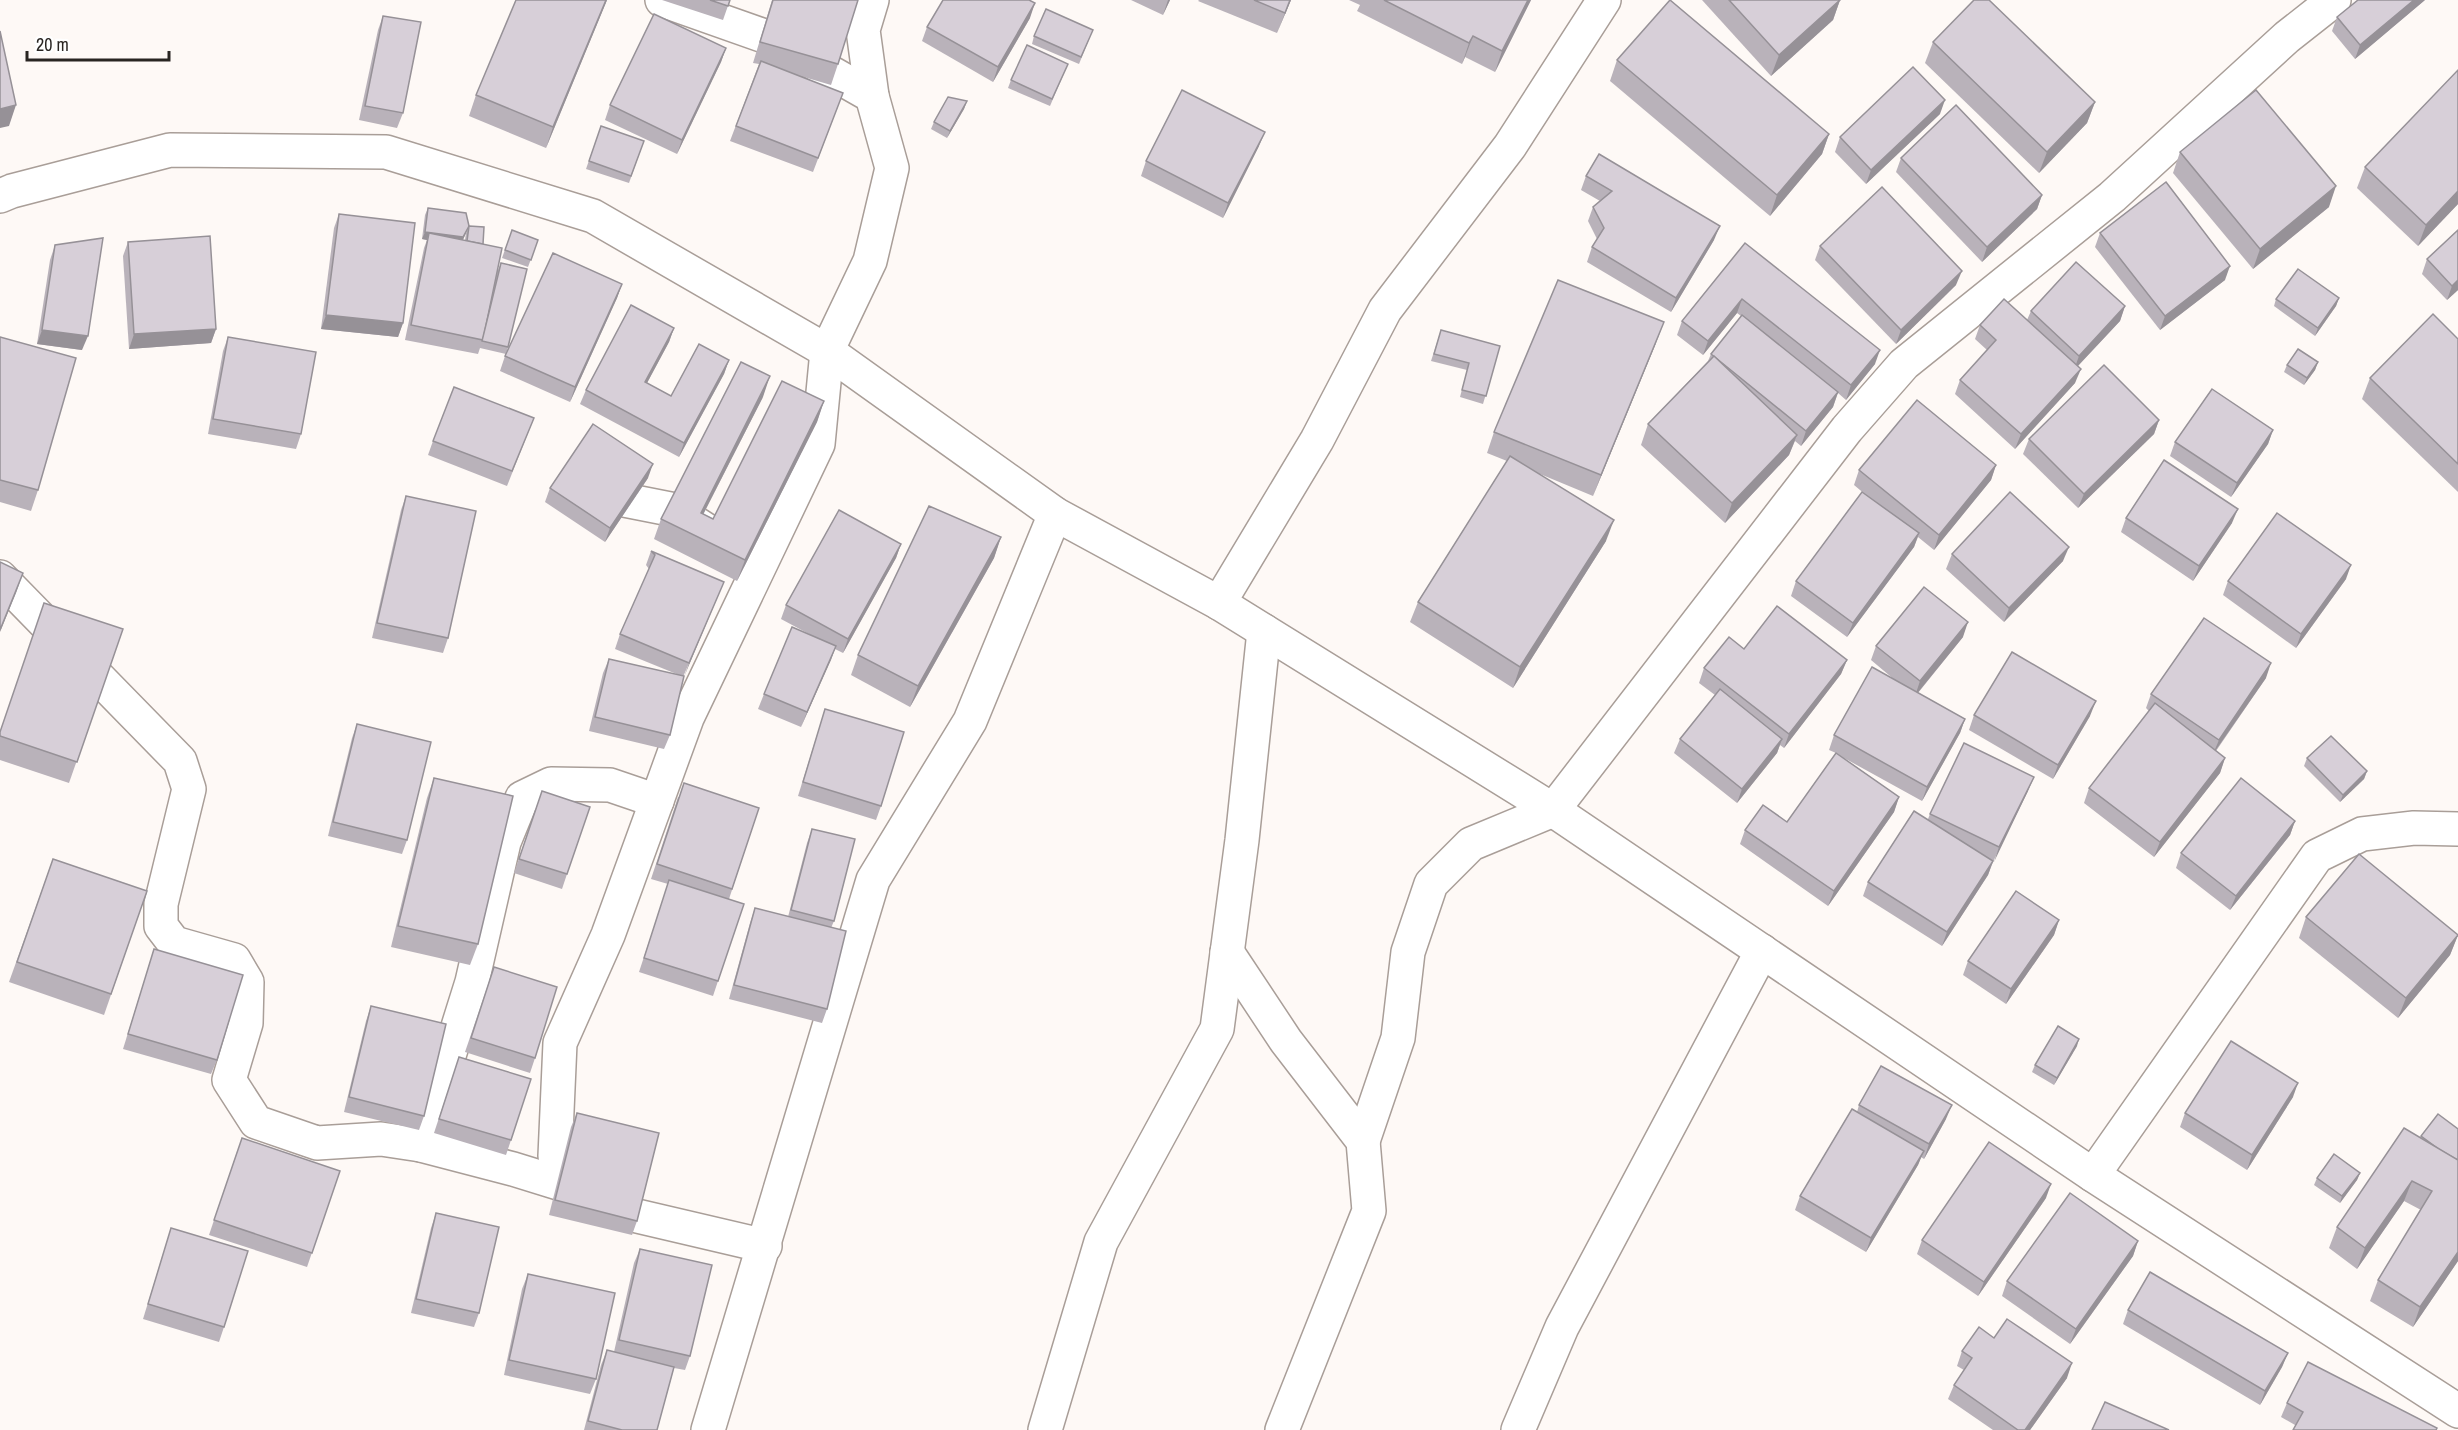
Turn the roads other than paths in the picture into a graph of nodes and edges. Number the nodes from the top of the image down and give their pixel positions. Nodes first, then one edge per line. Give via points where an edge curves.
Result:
1 (662, 0) edge
2 (872, 0) edge
3 (1604, 0) edge
4 (2334, 0) edge
5 (872, 96) junction
6 (0, 196) edge
7 (827, 351) junction
8 (599, 495) edge
9 (1055, 514) junction
10 (761, 564) junction
11 (0, 577) edge
12 (1219, 603) junction
13 (1264, 631) junction
14 (657, 801) junction
15 (1553, 810) junction
16 (2458, 828) edge
17 (1762, 951) junction
18 (1227, 952) junction
19 (1364, 1141) junction
20 (421, 1145) junction
21 (2093, 1175) junction
22 (568, 1186) junction
23 (765, 1246) junction
24 (2458, 1412) edge
25 (708, 1430) edge
26 (1046, 1430) edge
27 (1282, 1430) edge
28 (1518, 1430) edge
29 (2454, 1430) edge

1 - 5 street via 770,38
2 - 5 street via 863,30
3 - 12 street via 1510,146 1385,310 1317,440
4 - 15 street via 2287,37 2112,197 1904,364 1847,429
5 - 7 street via 892,168 870,261
6 - 7 street via 170,150 386,152 592,216
7 - 9 street
7 - 10 street via 818,444
8 - 10 street via 675,510
9 - 12 street
9 - 23 street via 970,721 873,880
10 - 14 street via 687,718
11 - 20 street via 180,761 189,789 161,904 161,926 174,943 234,960 247,982 246,1023 229,1080 256,1122 317,1143 381,1139
12 - 13 street
13 - 15 street
13 - 18 street
14 - 20 street via 610,785 551,784 522,798 504,842 472,981
14 - 22 street via 609,935 560,1043 555,1156
15 - 17 street
15 - 19 street via 1471,844 1431,884 1408,952 1398,1038
16 - 21 street via 2362,834 2316,856
17 - 21 street
17 - 28 street via 1562,1327
18 - 19 street via 1286,1041
18 - 26 street via 1217,1029 1101,1242
19 - 27 street via 1369,1211
20 - 22 street
21 - 24 street
22 - 23 street via 620,1212
23 - 25 street
24 - 29 street

